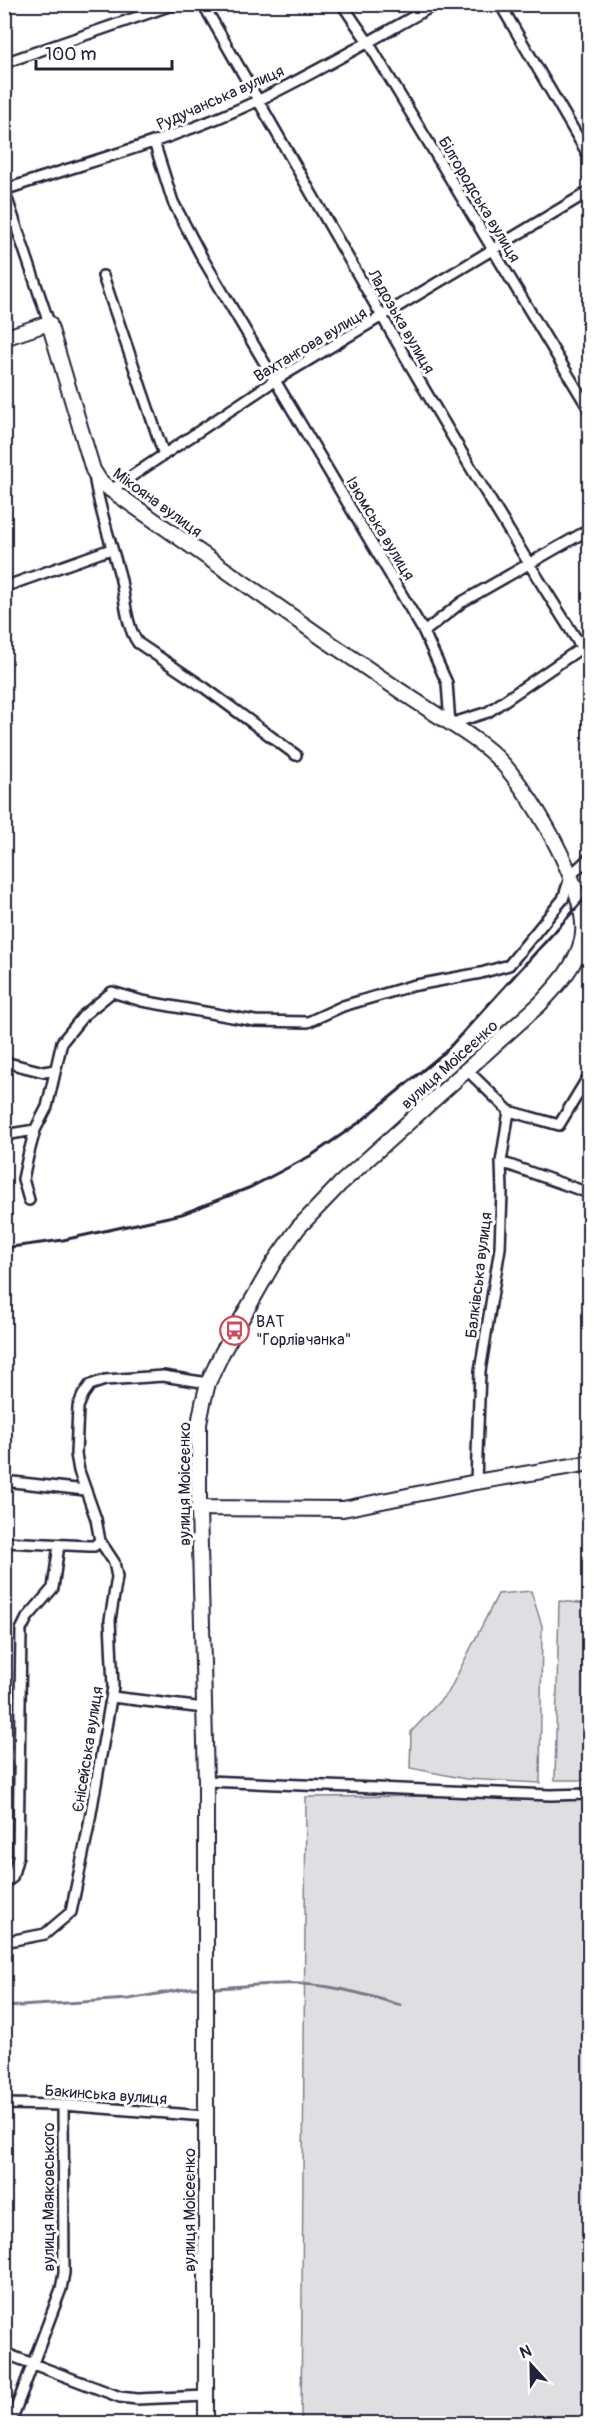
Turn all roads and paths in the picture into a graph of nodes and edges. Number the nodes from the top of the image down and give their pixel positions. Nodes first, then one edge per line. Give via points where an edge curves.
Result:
1 (175, 4) edge
2 (203, 4) edge
3 (342, 4) edge
4 (436, 4) edge
5 (500, 4) edge
6 (368, 42) junction
7 (4, 63) edge
8 (258, 100) junction
9 (154, 142) junction
10 (590, 159) edge
11 (4, 190) edge
12 (590, 191) edge
13 (492, 250) junction
14 (103, 276) dead end
15 (382, 318) junction
16 (49, 323) junction
17 (4, 338) edge
18 (274, 381) junction
19 (590, 411) edge
20 (164, 454) junction
21 (93, 470) junction
22 (111, 490) junction
23 (590, 530) edge
24 (111, 549) junction
25 (529, 565) junction
26 (4, 587) edge
27 (424, 632) junction
28 (586, 645) edge
29 (450, 724) junction
30 (296, 755) dead end
31 (590, 857) edge
32 (571, 875) junction
33 (585, 919) edge
34 (586, 938) edge
35 (583, 958) edge
36 (4, 1062) edge
37 (55, 1070) junction
38 (467, 1070) junction
39 (590, 1074) edge
40 (509, 1111) junction
41 (35, 1130) junction
42 (4, 1135) edge
43 (501, 1162) junction
44 (590, 1191) edge
45 (29, 1200) dead end
46 (208, 1383) junction
47 (590, 1463) edge
48 (4, 1481) edge
49 (476, 1482) junction
50 (85, 1490) junction
51 (199, 1508) junction
52 (100, 1541) junction
53 (4, 1542) edge
54 (59, 1545) junction
55 (112, 1697) junction
56 (204, 1708) junction
57 (206, 1781) junction
58 (590, 1794) edge
59 (4, 1882) edge
60 (4, 1942) edge
61 (4, 2104) edge
62 (63, 2105) junction
63 (205, 2116) junction
64 (4, 2352) edge
65 (33, 2365) junction
66 (206, 2396) junction
67 (10, 2424) edge
68 (206, 2424) edge

1 - 7 street
2 - 8 street, Ладозька вулиця
3 - 6 street, Білгородська вулиця
4 - 6 street, Рудучанська вулиця
5 - 10 street
6 - 8 street, Рудучанська вулиця
6 - 13 street, Білгородська вулиця
8 - 9 street, Рудучанська вулиця
8 - 15 street, Ладозька вулиця
9 - 11 street, Рудучанська вулиця
9 - 18 street, Ізюмська вулиця via 173,202
11 - 16 street, Мікояна вулиця
12 - 13 street, Вахтангова вулиця
13 - 15 street, Вахтангова вулиця
13 - 19 street, Білгородська вулиця
14 - 20 street
15 - 18 street, Вахтангова вулиця
15 - 25 street, Ладозька вулиця
16 - 17 street
16 - 21 street, Мікояна вулиця
18 - 20 street, Вахтангова вулиця
18 - 27 street, Ізюмська вулиця
20 - 22 street, Вахтангова вулиця
21 - 22 street, Мікояна вулиця
21 - 24 street
22 - 29 street, Мікояна вулиця
23 - 25 street
24 - 26 street
24 - 30 street via 131,633 138,643
25 - 27 street via 462,602
25 - 28 street, Ладозька вулиця
27 - 29 street, Ізюмська вулиця via 447,683
28 - 29 street, Ладозька вулиця via 488,712
29 - 32 street via 481,743 519,782
31 - 32 street
32 - 33 street
32 - 37 street via 563,899 509,965 411,986 343,1006 308,1022 255,1021 112,992 84,1015 62,1042
33 - 34 street, вулиця Моісеєнко
34 - 35 street, вулиця Моісеєнко
35 - 38 street, вулиця Моісеєнко via 540,1004
36 - 37 street via 44,1072
37 - 41 street via 47,1107
38 - 40 street
38 - 46 street, вулиця Моісеєнко via 340,1184 298,1228 274,1262
39 - 40 street via 559,1125
40 - 43 street, Балківська вулиця
41 - 42 street
41 - 45 street via 24,1179
43 - 44 street
43 - 49 street, Балківська вулиця via 500,1248 480,1371
46 - 50 street, Єнісейська вулиця via 164,1376 105,1380 90,1385 78,1407 76,1425 76,1454
46 - 51 street, вулиця Моісеєнко via 199,1424
47 - 49 street
48 - 50 street
49 - 51 street via 343,1509
50 - 52 street, Єнісейська вулиця
51 - 56 street, вулиця Моісеєнко
52 - 54 street via 94,1546
52 - 55 street, Єнісейська вулиця via 114,1562 117,1577 110,1620
53 - 54 street
54 - 59 street via 53,1588 21,1630 18,1856 12,1878
55 - 56 street
55 - 60 street, Єнісейська вулиця via 71,1912 45,1934
56 - 57 street, вулиця Моісеєнко
57 - 58 street
57 - 63 street, вулиця Моісеєнко
61 - 62 street, Бакинська вулиця
62 - 63 street, Бакинська вулиця
62 - 65 street, вулиця Маяковського via 64,2273 62,2289
63 - 66 street, вулиця Моісеєнко
64 - 65 street
65 - 66 street via 120,2397
65 - 67 street, вулиця Маяковського
66 - 68 street, вулиця Моісеєнко

